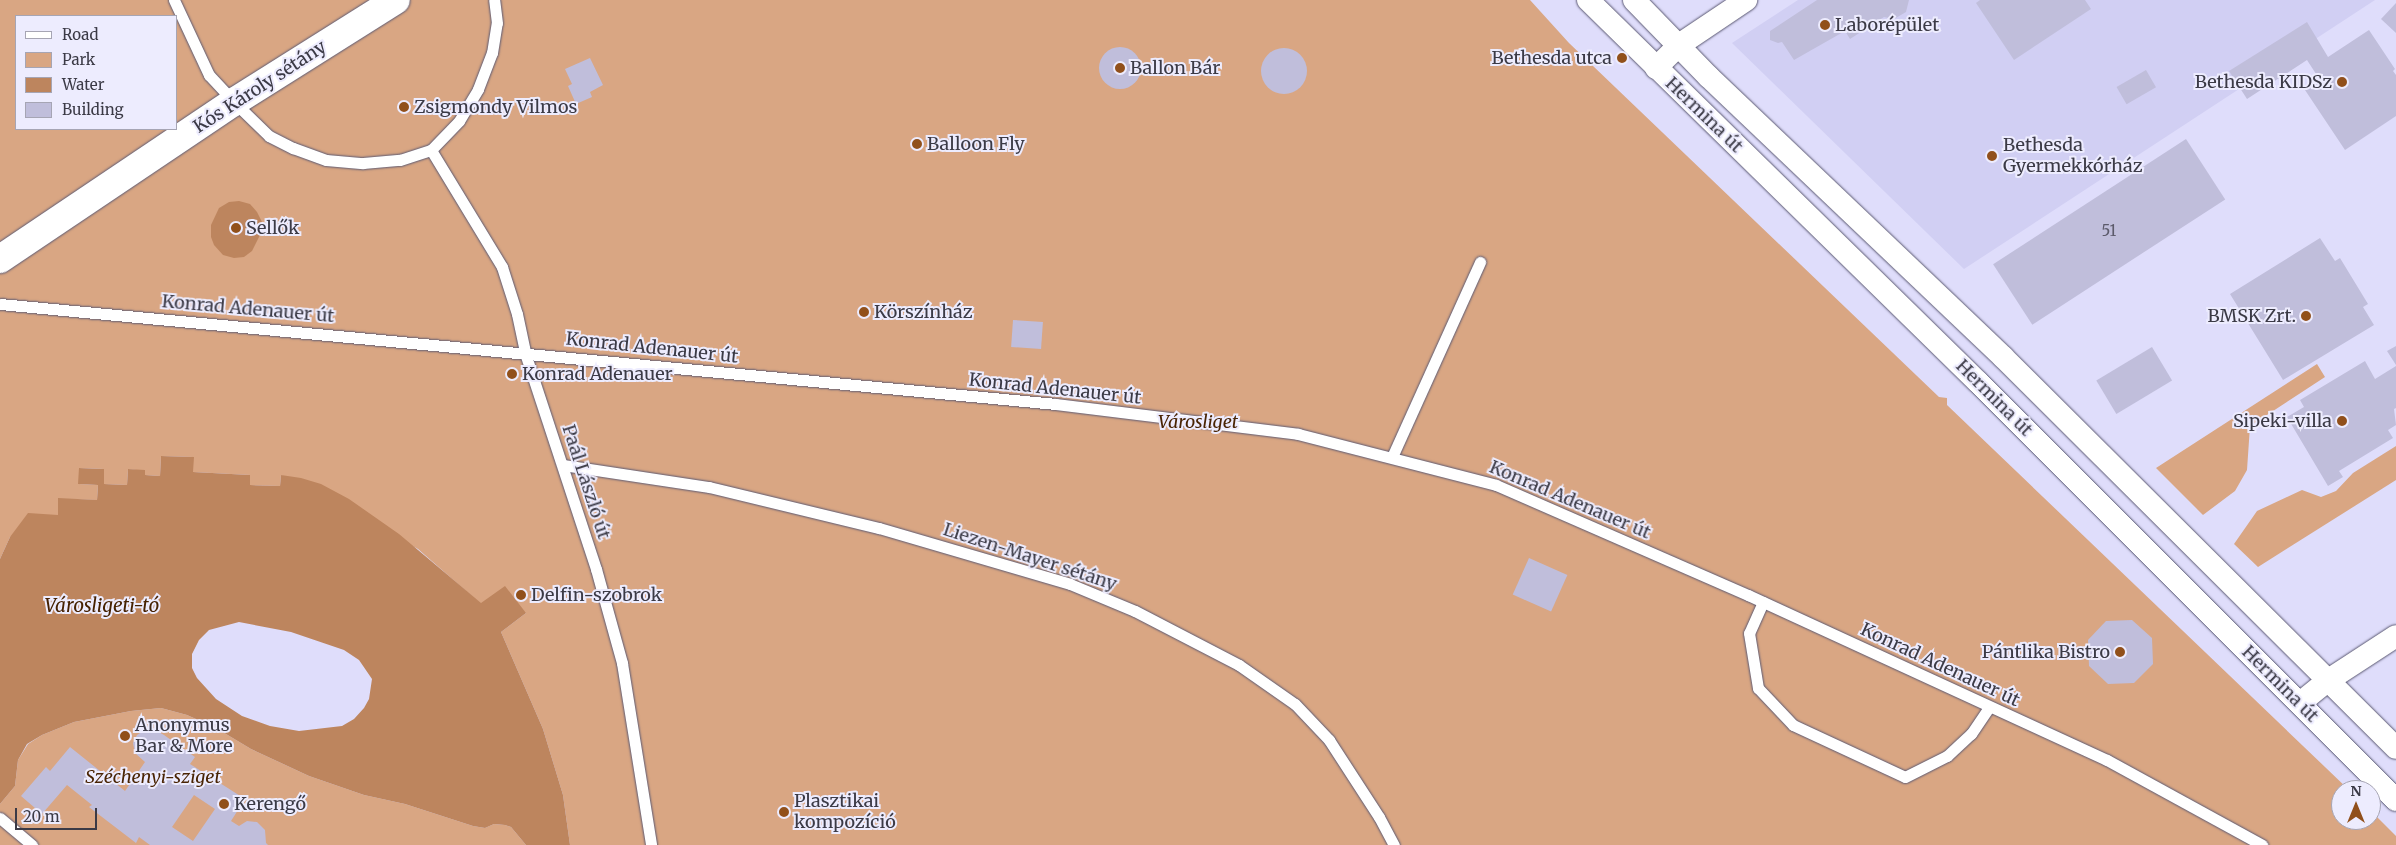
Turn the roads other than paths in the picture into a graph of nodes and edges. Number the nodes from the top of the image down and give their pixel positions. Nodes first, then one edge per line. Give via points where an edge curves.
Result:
1 (174, 0) edge
2 (396, 0) edge
3 (494, 0) edge
4 (1588, 0) edge
5 (1634, 0) edge
6 (1746, 0) edge
7 (1679, 45) junction
8 (1656, 68) junction
9 (234, 102) junction
10 (432, 150) junction
11 (0, 259) edge
12 (1480, 262) dead end
13 (0, 304) edge
14 (525, 353) junction
15 (1392, 457) junction
16 (563, 465) junction
17 (1763, 602) junction
18 (2396, 636) edge
19 (2326, 681) junction
20 (2300, 703) junction
21 (1989, 707) junction
22 (2396, 748) edge
23 (2396, 800) edge
24 (0, 818) edge
25 (32, 845) edge
26 (651, 845) edge
27 (1394, 845) edge
28 (2262, 845) edge

1 - 9 lane via 209,75
2 - 9 street, Kós Károly sétány
3 - 10 lane via 497,23 492,54 478,88 459,121
4 - 8 street, Hermina út
5 - 7 street, Hermina út
6 - 7 street
7 - 8 street
7 - 19 street, Hermina út via 2003,357
8 - 20 street, Hermina út
9 - 10 lane via 269,136 326,160 363,163 400,160
9 - 11 street, Kós Károly sétány
10 - 14 lane, Paál László út via 502,267
12 - 15 lane
13 - 14 lane, Konrad Adenauer út
14 - 15 lane, Konrad Adenauer út via 1055,404 1298,434
14 - 16 lane, Paál László út
15 - 17 lane, Konrad Adenauer út via 1496,485
16 - 26 lane, Paál László út via 622,663
16 - 27 lane, Liezen-Mayer sétány via 709,487 879,528 1070,584 1135,610 1239,665 1295,704 1329,740
17 - 21 lane, Konrad Adenauer út
17 - 21 lane via 1749,633 1758,688 1793,725 1905,778 1947,756 1971,734
18 - 19 street
19 - 20 street
19 - 22 street, Hermina út
20 - 23 street, Hermina út
21 - 28 lane, Konrad Adenauer út via 2107,760
24 - 25 lane

